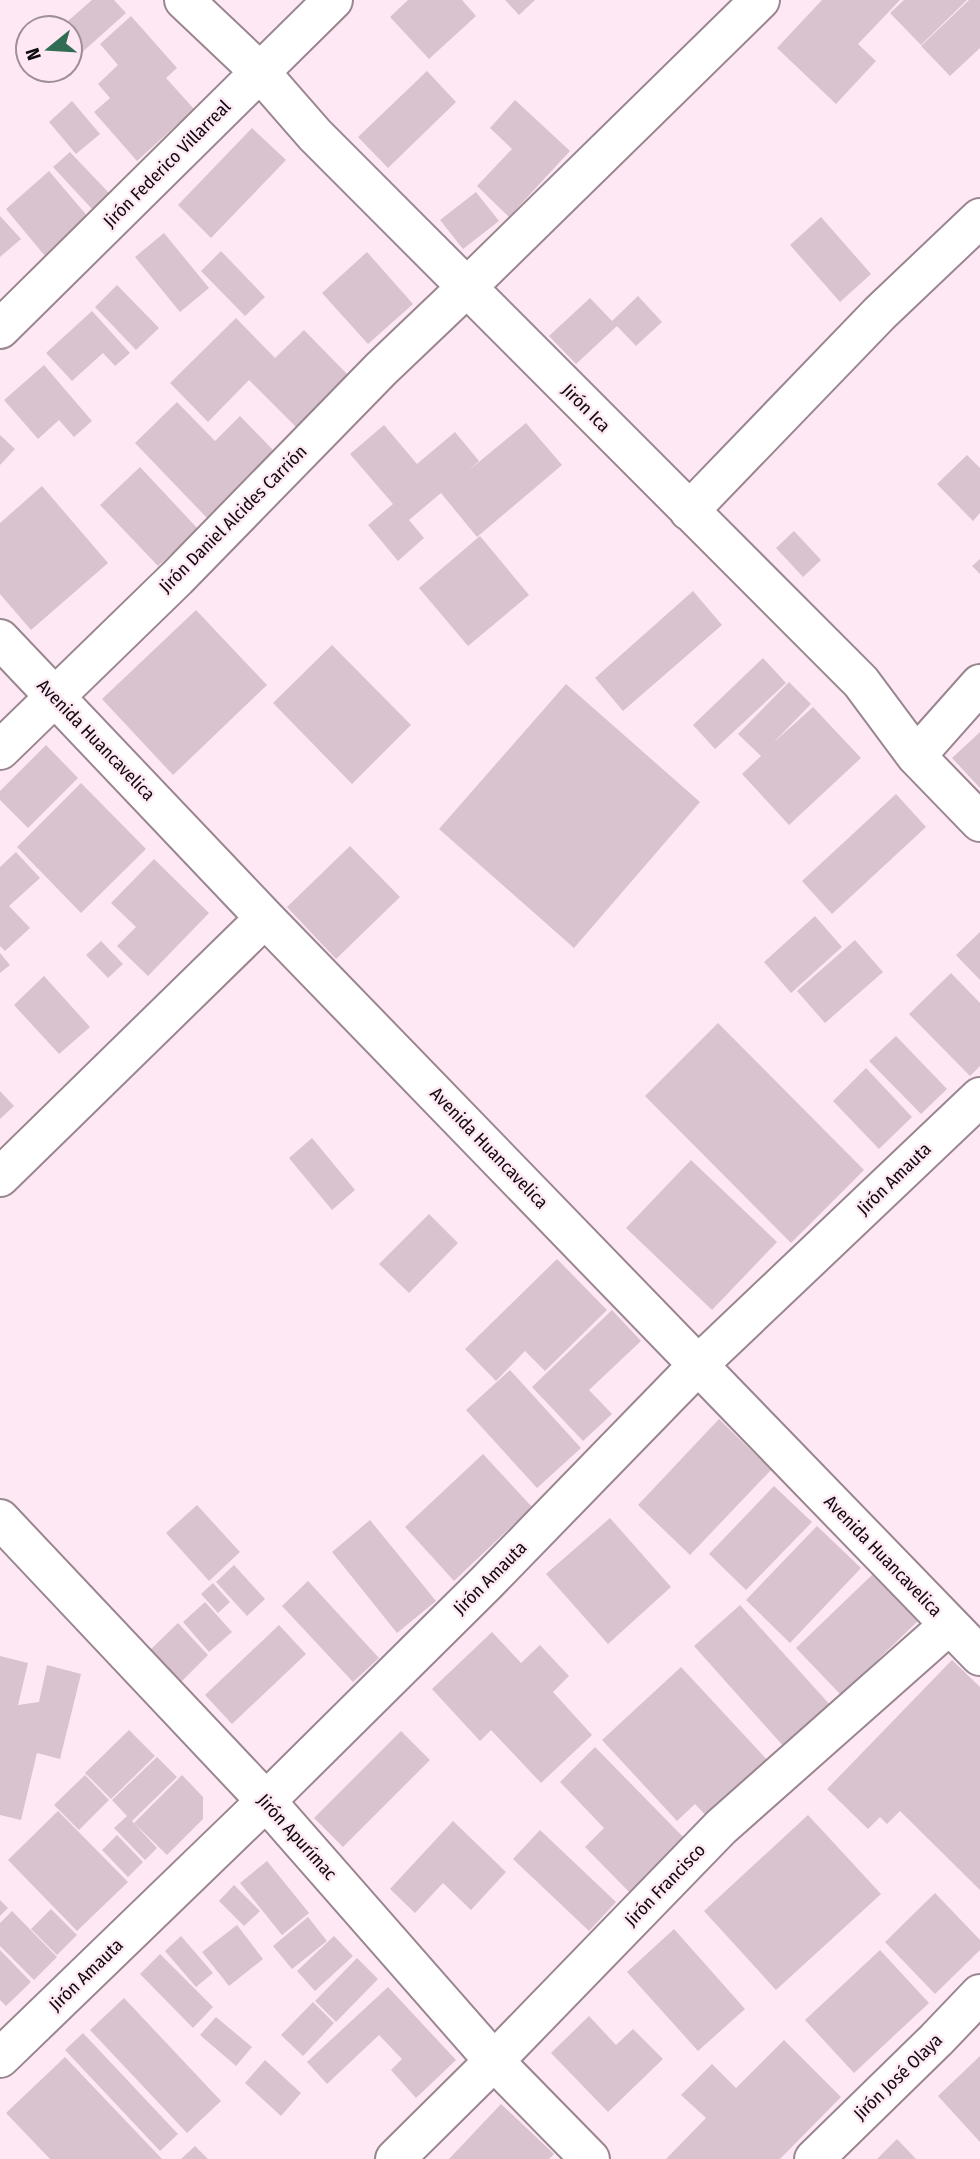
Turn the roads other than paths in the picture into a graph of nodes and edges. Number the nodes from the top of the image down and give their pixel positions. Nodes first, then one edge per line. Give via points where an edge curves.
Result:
1 (184, 0) edge
2 (333, 0) edge
3 (760, 0) edge
4 (260, 72) junction
5 (980, 218) edge
6 (466, 288) junction
7 (0, 329) edge
8 (689, 511) junction
9 (0, 639) edge
10 (980, 684) edge
11 (55, 697) junction
12 (0, 750) edge
13 (916, 756) junction
14 (980, 822) edge
15 (265, 918) junction
16 (980, 1097) edge
17 (0, 1177) edge
18 (699, 1364) junction
19 (0, 1519) edge
20 (949, 1625) junction
21 (980, 1656) edge
22 (266, 1801) junction
23 (980, 1994) edge
24 (0, 2058) edge
25 (494, 2061) junction
26 (395, 2159) edge
27 (590, 2159) edge
28 (814, 2159) edge

1 - 4 street, Jirón Ica
2 - 4 street, Jirón Federico Villarreal
3 - 6 street, Jirón Daniel Alcides Carrión
4 - 6 street, Jirón Ica via 315,135
4 - 7 street, Jirón Federico Villarreal
5 - 8 street via 880,313
6 - 8 street, Jirón Ica
6 - 11 street, Jirón Daniel Alcides Carrión
8 - 13 street, Jirón Ica via 861,682
9 - 11 street, Avenida Huancavelica
10 - 13 street
11 - 12 street, Jirón Daniel Alcides Carrión
11 - 15 street, Avenida Huancavelica
13 - 14 street, Jirón Ica
15 - 17 street
15 - 18 street, Avenida Huancavelica
16 - 18 street, Jirón Amauta
18 - 20 street, Avenida Huancavelica
18 - 22 street, Jirón Amauta
19 - 22 street, Jirón Apurímac
20 - 21 street, Avenida Huancavelica
20 - 25 street, Jirón Francisco via 721,1827
22 - 24 street, Jirón Amauta
22 - 25 street, Jirón Apurímac
23 - 28 street, Jirón José Olaya
25 - 26 street, Jirón Francisco
25 - 27 street, Jirón Apurímac

